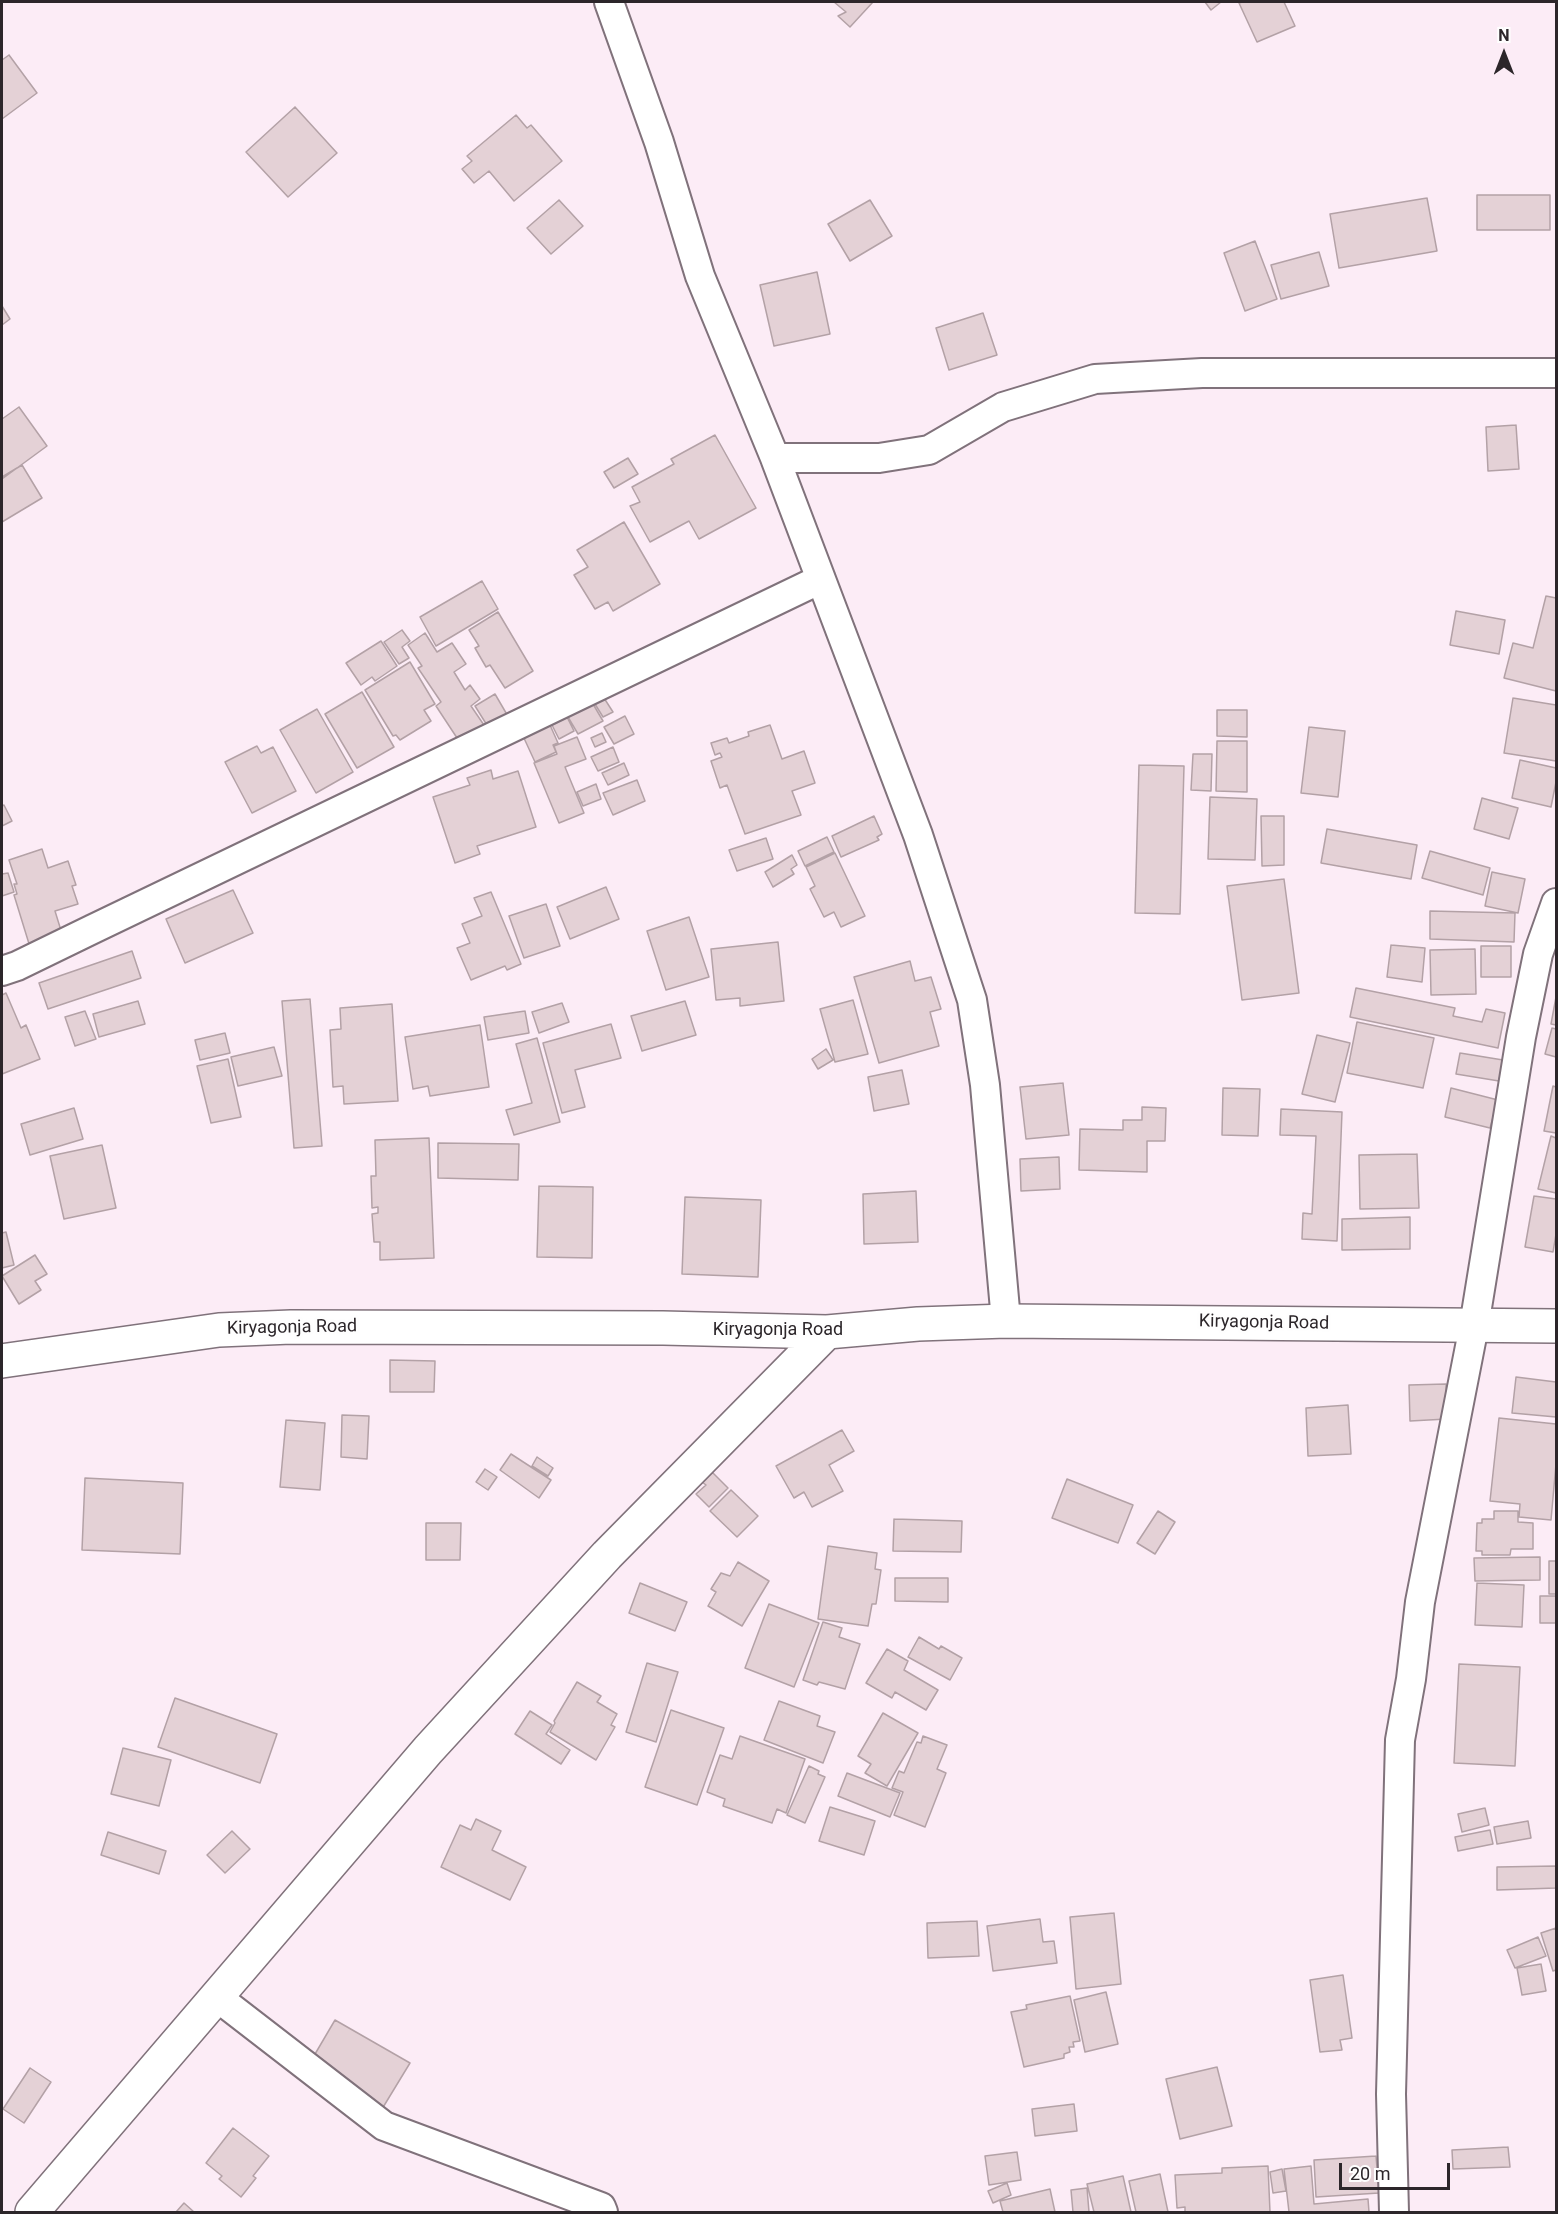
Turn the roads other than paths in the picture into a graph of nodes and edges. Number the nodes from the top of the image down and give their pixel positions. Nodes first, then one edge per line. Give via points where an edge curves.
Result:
1 (609, 2) edge
2 (1557, 373) edge
3 (775, 458) junction
4 (821, 579) junction
5 (1557, 903) edge
6 (2, 971) edge
7 (1006, 1321) junction
8 (1474, 1326) junction
9 (1557, 1326) edge
10 (826, 1332) junction
11 (2, 1361) edge
12 (217, 1997) junction
13 (33, 2212) edge
14 (603, 2212) edge
15 (1394, 2212) edge

1 - 3 street via 659,142 700,276
2 - 3 street via 1202,373 1095,380 1003,407 929,450 879,458
3 - 4 street
4 - 6 street
4 - 7 street via 918,835 972,1000 985,1085
5 - 8 street via 1538,954 1521,1036
7 - 8 street, Kiryagonja Road
7 - 10 street, Kiryagonja Road
8 - 9 street, Kiryagonja Road
8 - 15 street via 1420,1602 1400,1740 1391,2094
10 - 11 street, Kiryagonja Road via 281,1327 219,1330
10 - 12 street via 607,1556 428,1750
12 - 13 street
12 - 14 street via 384,2126 601,2207

